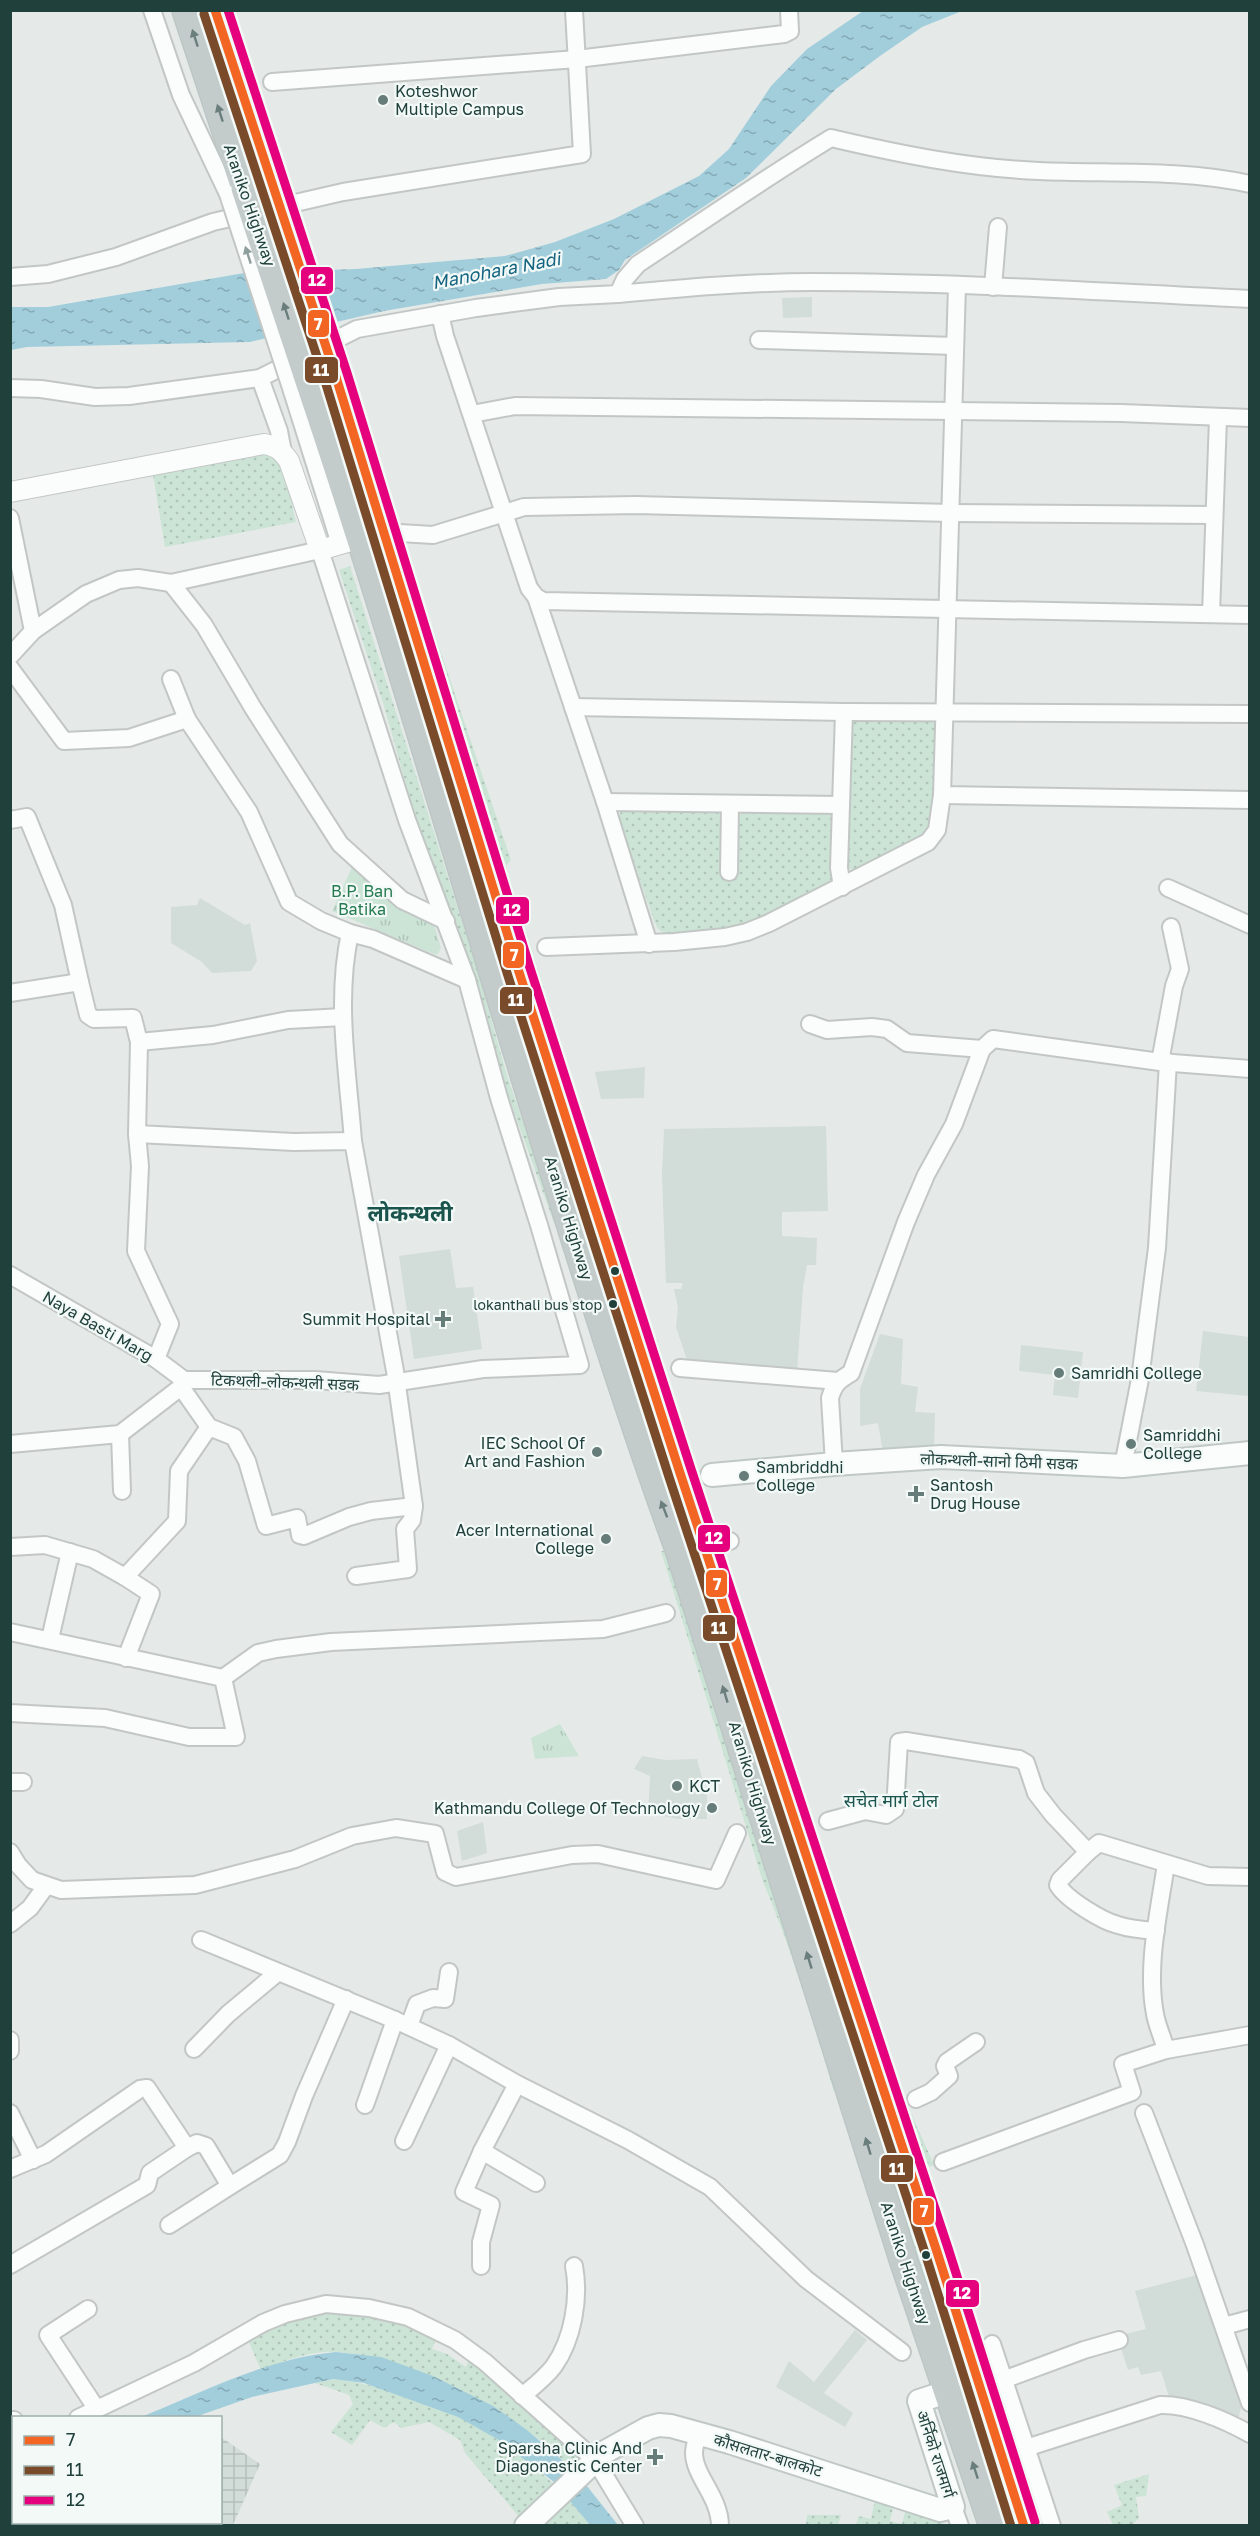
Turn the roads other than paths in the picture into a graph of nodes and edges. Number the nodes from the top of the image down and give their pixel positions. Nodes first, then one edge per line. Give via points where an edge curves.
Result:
1 (152, 10) edge
2 (186, 10) edge
3 (215, 10) edge
4 (574, 10) edge
5 (789, 10) edge
6 (577, 59) junction
7 (272, 82) dead end
8 (1250, 184) edge
9 (233, 189) junction
10 (998, 227) dead end
11 (10, 277) edge
12 (957, 285) junction
13 (993, 287) junction
14 (618, 294) junction
15 (1250, 299) edge
16 (440, 314) junction
17 (759, 340) dead end
18 (955, 346) junction
19 (260, 378) junction
20 (10, 388) edge
21 (954, 412) junction
22 (472, 414) junction
23 (1218, 418) junction
24 (1250, 418) edge
25 (283, 452) junction
26 (10, 492) edge
27 (504, 511) junction
28 (951, 513) junction
29 (1214, 515) junction
30 (10, 518) edge
31 (362, 538) junction
32 (320, 550) junction
33 (171, 583) junction
34 (536, 597) junction
35 (18, 598) edge
36 (946, 611) junction
37 (1211, 614) junction
38 (1250, 615) edge
39 (33, 631) junction
40 (10, 656) edge
41 (10, 668) edge
42 (171, 679) dead end
43 (573, 707) junction
44 (944, 710) junction
45 (844, 712) junction
46 (1250, 714) edge
47 (187, 719) junction
48 (942, 795) junction
49 (1250, 800) edge
50 (605, 802) junction
51 (730, 804) junction
52 (841, 806) junction
53 (10, 820) edge
54 (729, 872) dead end
55 (842, 886) junction
56 (1168, 888) dead end
57 (446, 921) junction
58 (1250, 925) edge
59 (1171, 927) dead end
60 (350, 933) junction
61 (649, 944) junction
62 (546, 947) dead end
63 (467, 980) junction
64 (80, 982) junction
65 (10, 993) edge
66 (343, 1017) junction
67 (810, 1024) dead end
68 (139, 1042) junction
69 (982, 1049) junction
70 (1164, 1062) junction
71 (1250, 1069) edge
72 (137, 1134) junction
73 (354, 1141) junction
74 (10, 1275) edge
75 (156, 1359) junction
76 (680, 1368) dead end
77 (838, 1381) junction
78 (182, 1383) junction
79 (396, 1383) junction
80 (209, 1427) junction
81 (120, 1434) junction
82 (10, 1444) edge
83 (1250, 1453) edge
84 (834, 1464) junction
85 (1123, 1466) junction
86 (712, 1475) dead end
87 (122, 1491) dead end
88 (414, 1506) junction
89 (730, 1540) dead end
90 (10, 1546) edge
91 (692, 1549) junction
92 (70, 1552) junction
93 (356, 1576) dead end
94 (125, 1577) junction
95 (666, 1614) dead end
96 (10, 1632) edge
97 (50, 1639) junction
98 (126, 1658) junction
99 (223, 1678) junction
100 (10, 1713) edge
101 (828, 1821) dead end
102 (737, 1833) dead end
103 (10, 1852) edge
104 (1088, 1852) junction
105 (1166, 1864) junction
106 (1250, 1877) edge
107 (46, 1886) junction
108 (10, 1924) edge
109 (1156, 1931) junction
110 (201, 1940) dead end
111 (449, 1972) dead end
112 (277, 1973) junction
113 (346, 1999) junction
114 (402, 2023) junction
115 (1250, 2035) edge
116 (10, 2040) edge
117 (976, 2042) dead end
118 (449, 2045) junction
119 (194, 2049) dead end
120 (1166, 2050) junction
121 (10, 2051) edge
122 (517, 2084) junction
123 (916, 2099) dead end
124 (365, 2105) dead end
125 (10, 2113) edge
126 (1144, 2113) dead end
127 (405, 2141) dead end
128 (187, 2148) junction
129 (482, 2151) junction
130 (33, 2160) junction
131 (943, 2162) dead end
132 (10, 2169) edge
133 (536, 2183) dead end
134 (231, 2186) junction
135 (169, 2225) dead end
136 (10, 2265) edge
137 (482, 2266) dead end
138 (574, 2266) dead end
139 (88, 2309) dead end
140 (1250, 2319) edge
141 (1224, 2326) junction
142 (1119, 2340) dead end
143 (992, 2344) dead end
144 (902, 2352) dead end
145 (990, 2381) junction
146 (949, 2392) junction
147 (522, 2396) junction
148 (1250, 2403) edge
149 (96, 2408) junction
150 (82, 2416) edge
151 (1249, 2430) edge
152 (698, 2434) junction
153 (1026, 2448) junction
154 (592, 2463) junction
155 (957, 2516) edge
156 (526, 2526) edge
157 (635, 2526) edge
158 (720, 2526) edge
159 (993, 2526) edge
160 (1024, 2526) edge
161 (1052, 2526) edge

1 - 9 street via 181,95
9 -> 2 highway, Araniko Highway via 234,159
3 - 31 highway, Araniko Highway, bridge via 336,377
4 - 6 street
5 - 6 street via 790,31 784,34
6 - 7 street
6 - 11 street via 582,154 343,192 213,222 116,257 48,274
8 - 14 street via 1189,174 1009,169 911,157 831,138 638,264
31 -> 9 highway, Araniko Highway, bridge via 302,389
10 - 13 street
12 - 13 street
12 - 14 street via 732,284
12 - 18 street
13 - 15 street
14 - 16 street via 559,297
16 - 19 street via 357,329
16 - 22 street
17 - 18 street
18 - 21 street
19 - 20 street via 129,396 95,397
19 - 25 street
21 - 22 street via 515,406
21 - 23 street
21 - 28 street
22 - 27 street
23 - 24 street
23 - 29 street
25 - 26 street via 275,446 251,446
25 - 32 street
27 - 28 street via 524,507 636,505
27 - 31 street via 433,535
27 - 34 street via 529,588
28 - 29 street
28 - 36 street
29 - 37 street
30 - 35 street
31 - 32 street
31 - 91 highway, Araniko Highway via 519,972
32 - 33 street
32 - 57 street via 407,820
33 - 39 street via 138,578 119,580 86,594
33 - 57 street via 204,625 340,844 402,900
34 - 36 street via 549,602
34 - 43 street
35 - 39 street
36 - 37 street
36 - 44 street
37 - 38 street
39 - 40 street
41 - 47 street via 64,741 129,738
42 - 47 street
43 - 45 street
43 - 50 street
44 - 45 street
44 - 46 street
44 - 48 street
45 - 52 street
47 - 60 street via 249,812 289,902
48 - 49 street
48 - 55 street via 933,838
50 - 51 street
50 - 61 street
51 - 52 street
51 - 54 street
52 - 55 street
53 - 64 street via 27,817 63,905
55 - 61 street via 747,932
56 - 58 street
57 - 63 street
59 - 70 street via 1180,969 1174,986
60 - 63 street
60 - 66 street via 344,961
61 - 62 street
63 - 79 street, टिकथली-लोकन्थली सडक via 580,1365 483,1369
64 - 65 street
64 - 68 street via 88,1015 94,1019 133,1018
66 - 68 street via 288,1020 213,1035
66 - 73 street
67 - 69 street via 827,1030 887,1029 907,1043
68 - 72 street
69 - 70 street via 993,1040
69 - 77 street via 954,1124 906,1222 851,1373
70 - 71 street
70 - 85 street via 1157,1248 1140,1378
72 - 73 street
72 - 75 street via 140,1166 136,1251 170,1324
73 - 79 street
74 - 75 street, Naya Basti Marg
75 - 78 street, Naya Basti Marg
76 - 77 street
77 - 84 street via 830,1398
78 - 79 street, टिकथली-लोकन्थली सडक
78 - 80 street, Naya Basti Marg
78 - 81 street
79 - 88 street
80 - 88 street via 234,1437 239,1445 266,1526 297,1518 300,1535 304,1536 371,1511
80 - 94 street via 179,1471 177,1521
81 - 82 street
81 - 87 street
83 - 85 main road, लोकन्थली-सानो ठिमी सडक
84 - 85 main road, लोकन्थली-सानो ठिमी सडक via 941,1457
84 - 86 main road, लोकन्थली-सानो ठिमी सडक
88 - 93 street via 412,1520 405,1529 408,1569
89 - 91 street
90 - 92 street via 45,1545
91 - 145 highway, Araniko Highway via 937,2252
146 -> 91 highway, Araniko Highway via 904,2262
92 - 94 street via 93,1559
92 - 97 street
94 - 98 street via 151,1594
95 - 99 street via 603,1629 331,1642 276,1649 258,1653
96 - 97 street
97 - 98 street
98 - 99 street
99 - 100 street via 236,1737 189,1737 105,1718
101 - 104 street via 865,1811 886,1815 895,1809 899,1742 906,1741 1026,1763 1036,1793
102 - 107 street via 716,1880 598,1854 572,1855 456,1877 445,1872 435,1834 396,1828 352,1836 295,1859 195,1885 61,1890
103 - 107 street via 27,1875
104 - 105 street via 1099,1842
104 - 109 street via 1060,1880 1060,1889 1115,1925
105 - 106 street via 1208,1876
105 - 109 street
107 - 108 street via 30,1908
109 - 120 street via 1155,2014
110 - 112 street
111 - 114 street via 445,1999 433,1998 417,2004
112 - 113 street
112 - 119 street
113 - 114 street
113 - 134 street via 287,2142 279,2155
114 - 118 street
114 - 124 street
115 - 120 street
116 - 121 street
117 - 123 street via 947,2062 949,2076
118 - 122 street
118 - 127 street
120 - 131 street via 1123,2064 1132,2092
122 - 129 street
122 - 144 street via 710,2187 806,2279
125 - 130 street
126 - 141 street
128 - 130 street via 147,2088
128 - 134 street via 197,2143 206,2146
128 - 136 street via 150,2173 147,2185
129 - 133 street
129 - 137 street via 464,2192 490,2205 481,2242
130 - 132 street
134 - 135 street
138 - 147 street via 577,2297 565,2347 553,2367
139 - 149 street via 48,2335
140 - 141 street
141 - 148 street
142 - 145 street
143 - 145 street
145 - 146 main road
145 - 153 street
145 - 160 highway, Araniko Highway
146 - 155 main road, अर्निको राजमार्ग via 919,2401
159 -> 146 highway, Araniko Highway
147 - 149 street via 455,2340 416,2321 369,2308 326,2304 263,2323 194,2363
147 - 154 street
149 - 150 street
151 - 153 street via 1172,2404
152 - 154 main road, कौसलतार-बालकोट via 671,2426 648,2428
152 - 155 main road, कौसलतार-बालकोट
152 - 158 street via 695,2461 719,2509
153 - 161 street
154 - 156 main road, कौसलतार-बालकोट
154 - 157 street

